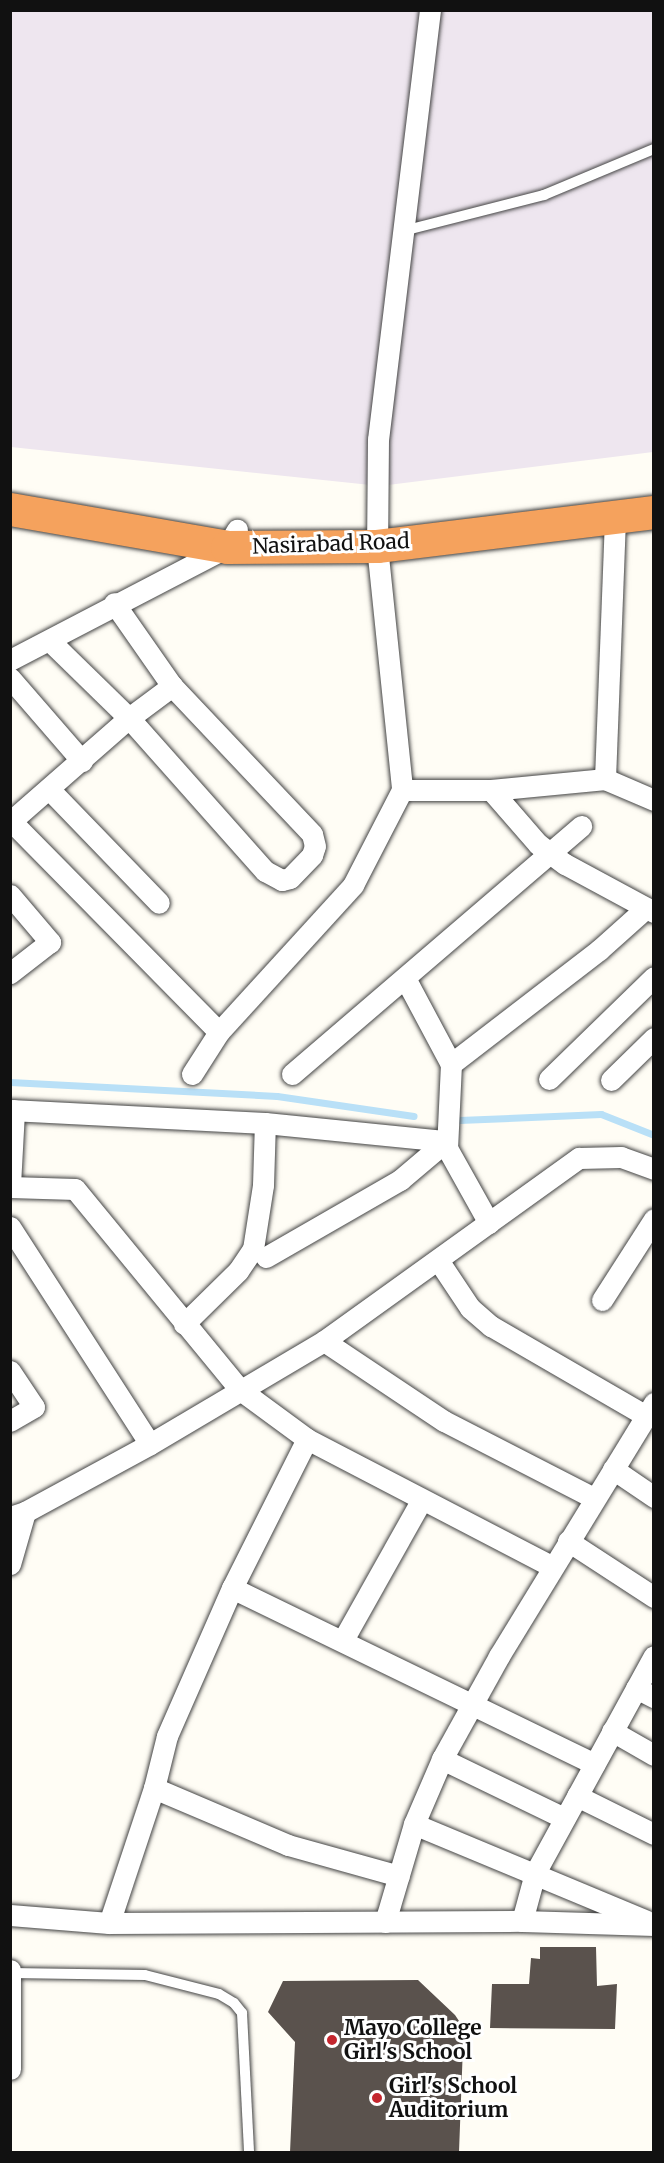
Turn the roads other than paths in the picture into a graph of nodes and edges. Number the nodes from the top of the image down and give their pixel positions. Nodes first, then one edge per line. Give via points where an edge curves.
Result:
1 (430, 10) edge
2 (654, 149) edge
3 (403, 231) junction
4 (654, 493) edge
5 (10, 494) edge
6 (10, 509) edge
7 (654, 512) edge
8 (615, 517) junction
9 (377, 537) junction
10 (232, 538) junction
11 (114, 603) junction
12 (50, 641) junction
13 (10, 660) edge
14 (10, 678) edge
15 (172, 686) junction
16 (129, 718) junction
17 (82, 760) junction
18 (605, 779) junction
19 (49, 789) junction
20 (402, 790) junction
21 (491, 790) junction
22 (654, 800) edge
23 (11, 821) edge
24 (581, 826) dead end
25 (548, 852) junction
26 (10, 895) edge
27 (159, 903) dead end
28 (650, 910) edge
29 (10, 973) edge
30 (654, 977) edge
31 (405, 978) junction
32 (219, 1032) junction
33 (654, 1038) edge
34 (451, 1064) junction
35 (192, 1074) dead end
36 (292, 1074) dead end
37 (549, 1079) dead end
38 (611, 1080) dead end
39 (12, 1110) edge
40 (265, 1123) junction
41 (446, 1134) junction
42 (654, 1169) edge
43 (10, 1186) edge
44 (654, 1219) edge
45 (489, 1223) junction
46 (10, 1227) edge
47 (266, 1257) dead end
48 (438, 1260) junction
49 (602, 1300) dead end
50 (184, 1324) junction
51 (324, 1341) junction
52 (10, 1371) edge
53 (239, 1389) junction
54 (650, 1409) edge
55 (10, 1421) edge
56 (307, 1439) junction
57 (150, 1444) junction
58 (613, 1469) junction
59 (654, 1497) edge
60 (594, 1498) junction
61 (421, 1501) junction
62 (18, 1514) edge
63 (568, 1541) junction
64 (10, 1564) edge
65 (553, 1567) junction
66 (232, 1588) junction
67 (654, 1597) edge
68 (343, 1640) junction
69 (654, 1656) edge
70 (645, 1693) edge
71 (473, 1703) junction
72 (612, 1731) junction
73 (654, 1755) edge
74 (442, 1759) junction
75 (594, 1764) junction
76 (154, 1788) junction
77 (577, 1796) junction
78 (564, 1818) junction
79 (414, 1824) junction
80 (654, 1834) edge
81 (535, 1873) junction
82 (399, 1876) junction
83 (10, 1915) edge
84 (522, 1921) junction
85 (385, 1922) junction
86 (109, 1923) junction
87 (654, 1924) edge
88 (11, 1972) edge
89 (10, 2069) edge
90 (249, 2152) edge

1 - 3 street
2 - 3 lane via 544,195
3 - 9 street via 378,439
4 - 9 highway, Nasirabad Road
5 - 10 highway, Nasirabad Road
6 - 10 highway, Nasirabad Road
7 - 8 highway, Nasirabad Road
8 - 9 highway, Nasirabad Road
8 - 18 street
9 - 10 highway, Nasirabad Road
9 - 20 street
10 - 11 street
11 - 12 street
11 - 15 street
12 - 13 street
12 - 16 street
14 - 17 street
15 - 16 street
15 - 16 street via 312,834 312,855 290,878 282,880 265,871
16 - 17 street
17 - 19 street
18 - 21 street
18 - 22 street
19 - 23 street
19 - 27 street
20 - 21 street
20 - 32 street via 353,885
21 - 25 street via 517,824
23 - 32 street
24 - 25 street
25 - 28 street
25 - 31 street
26 - 29 street via 50,942
28 - 34 street
30 - 37 street
31 - 34 street
31 - 36 street
32 - 35 street
33 - 38 street
34 - 41 street
39 - 40 street
39 - 43 street
40 - 41 street
40 - 50 street via 263,1185 253,1249 238,1271
41 - 45 street via 453,1163
41 - 47 street via 400,1180
42 - 45 street via 621,1157 579,1158
43 - 50 street via 60,1185 75,1189
44 - 49 street
45 - 48 street
46 - 57 street
48 - 51 street
48 - 54 street via 470,1308 491,1326
50 - 53 street
51 - 53 street
51 - 60 street via 444,1421
52 - 55 street via 34,1407
53 - 56 street
53 - 57 street
54 - 58 street
56 - 61 street
56 - 66 street
57 - 62 street
58 - 59 street
58 - 60 street
60 - 63 street
61 - 65 street
61 - 68 street
62 - 64 street
63 - 65 street
63 - 67 street
65 - 71 street
66 - 68 street
66 - 76 street via 167,1736
68 - 71 street
69 - 70 street
70 - 72 street
71 - 74 street
71 - 75 street
72 - 73 street
72 - 75 street
74 - 78 street
74 - 79 street
75 - 77 street
76 - 82 street via 288,1845
76 - 86 street
77 - 78 street
77 - 80 street
78 - 81 street
79 - 81 street
79 - 82 street
81 - 84 street
81 - 87 street
82 - 85 street
83 - 86 street
84 - 85 street
84 - 87 street
85 - 86 street
88 - 89 street
88 - 90 lane via 145,1975 219,1994 234,2002 242,2013

